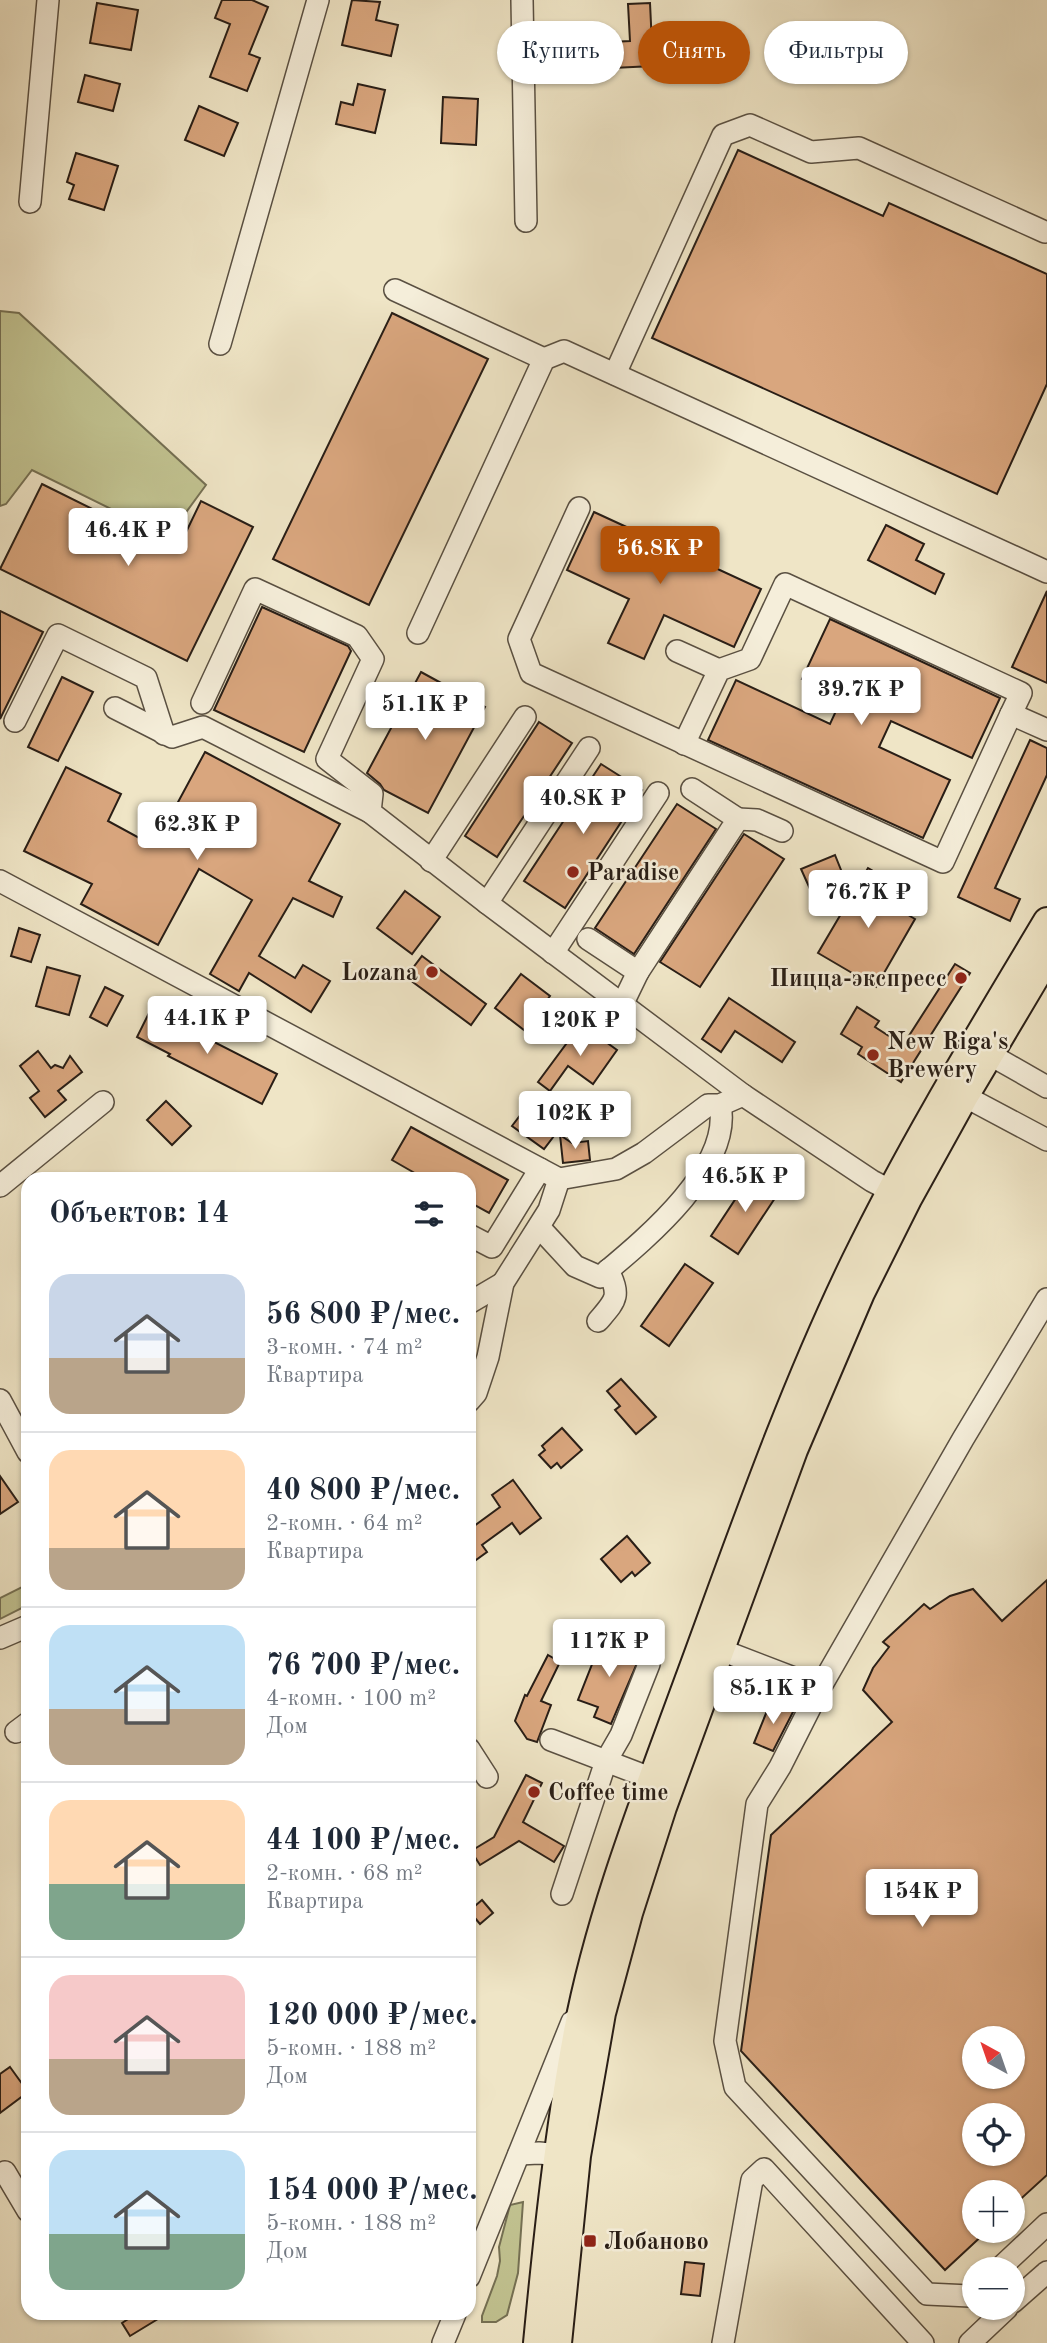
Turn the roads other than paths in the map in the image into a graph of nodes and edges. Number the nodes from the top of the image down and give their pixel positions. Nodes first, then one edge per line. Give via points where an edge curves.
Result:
1 (48, 0) edge
2 (318, 0) edge
3 (523, 0) edge
4 (30, 202) dead end
5 (526, 221) dead end
6 (1045, 232) edge
7 (395, 290) dead end
8 (220, 344) dead end
9 (544, 359) junction
10 (615, 374) junction
11 (579, 508) dead end
12 (1047, 572) edge
13 (418, 633) dead end
14 (677, 651) dead end
15 (719, 670) junction
16 (202, 702) dead end
17 (115, 709) dead end
18 (1012, 713) junction
19 (525, 717) dead end
20 (15, 720) dead end
21 (1047, 730) edge
22 (164, 734) junction
23 (684, 744) junction
24 (589, 748) dead end
25 (692, 789) dead end
26 (658, 793) dead end
27 (370, 812) junction
28 (738, 819) junction
29 (782, 831) dead end
30 (431, 861) junction
31 (0, 881) edge
32 (487, 904) junction
33 (1047, 921) edge
34 (587, 939) dead end
35 (553, 953) junction
36 (1047, 958) edge
37 (638, 972) junction
38 (622, 1005) junction
39 (989, 1054) junction
40 (1047, 1087) edge
41 (956, 1091) junction
42 (743, 1095) junction
43 (103, 1102) dead end
44 (720, 1105) junction
45 (1047, 1140) edge
46 (549, 1174) junction
47 (0, 1186) edge
48 (899, 1195) junction
49 (539, 1227) junction
50 (476, 1239) edge
51 (608, 1270) junction
52 (503, 1283) junction
53 (1047, 1298) edge
54 (476, 1299) edge
55 (598, 1321) dead end
56 (476, 1393) edge
57 (0, 1400) edge
58 (21, 1439) edge
59 (21, 1629) edge
60 (0, 1638) edge
61 (712, 1646) junction
62 (649, 1664) dead end
63 (820, 1688) junction
64 (551, 1740) dead end
65 (476, 1760) edge
66 (606, 1760) junction
67 (487, 1777) dead end
68 (653, 1779) junction
69 (562, 1894) dead end
70 (590, 1980) junction
71 (519, 2154) junction
72 (568, 2155) junction
73 (5, 2172) dead end
74 (21, 2199) edge
75 (1047, 2224) edge
76 (476, 2239) edge
77 (1012, 2257) edge
78 (1047, 2272) edge
79 (1025, 2291) edge
80 (962, 2295) edge
81 (453, 2320) edge
82 (994, 2320) edge
83 (443, 2343) edge
84 (554, 2343) edge
85 (723, 2343) edge
86 (923, 2343) edge
87 (970, 2343) edge

1 - 4 street
2 - 8 street
3 - 5 street
6 - 10 street via 859,148 811,152 750,125 723,135
7 - 9 street
9 - 10 street via 564,351
9 - 13 street
10 - 12 street
11 - 23 street via 519,639 531,673
14 - 15 street
15 - 18 street via 750,659 785,584 1021,694
15 - 23 street
16 - 27 street via 255,589 357,636 373,659 327,759 372,794
17 - 22 street
18 - 21 street
18 - 23 street via 943,862
19 - 30 street
20 - 22 street via 58,635 146,678
22 - 27 street via 172,737 203,727
24 - 32 street
25 - 28 street
26 - 35 street
27 - 30 street
28 - 29 street via 757,820
28 - 37 street
30 - 32 street
31 - 46 street
32 - 35 street
33 - 41 main road
34 - 37 street
35 - 38 street
36 - 39 main road
37 - 38 street
38 - 42 street
39 - 40 street
39 - 41 main road
41 - 45 street
41 - 48 main road
42 - 44 street
42 - 48 street
43 - 47 street
44 - 46 street via 708,1105 616,1169
44 - 51 street via 722,1118 714,1148 693,1186 657,1229
46 - 49 street via 549,1210
46 - 50 street via 492,1247
48 - 61 main road via 828,1319 776,1442
49 - 51 street via 575,1266 600,1277
49 - 52 street
51 - 55 street via 616,1287 614,1303
52 - 54 street
52 - 56 street
53 - 63 street
57 - 58 street
59 - 60 street
61 - 63 street
61 - 68 main road
61 - 72 main road via 629,1913
62 - 66 street
63 - 80 street via 757,1804 724,2041 735,2087 927,2294
64 - 66 street
65 - 67 street
66 - 68 street
66 - 69 street
68 - 70 main road via 604,1923
70 - 71 street
70 - 72 main road via 578,2030
71 - 72 street
71 - 76 street
72 - 84 main road
73 - 74 street
75 - 77 street
78 - 79 street
81 - 83 street
82 - 87 street
85 - 86 street via 752,2180 764,2169

